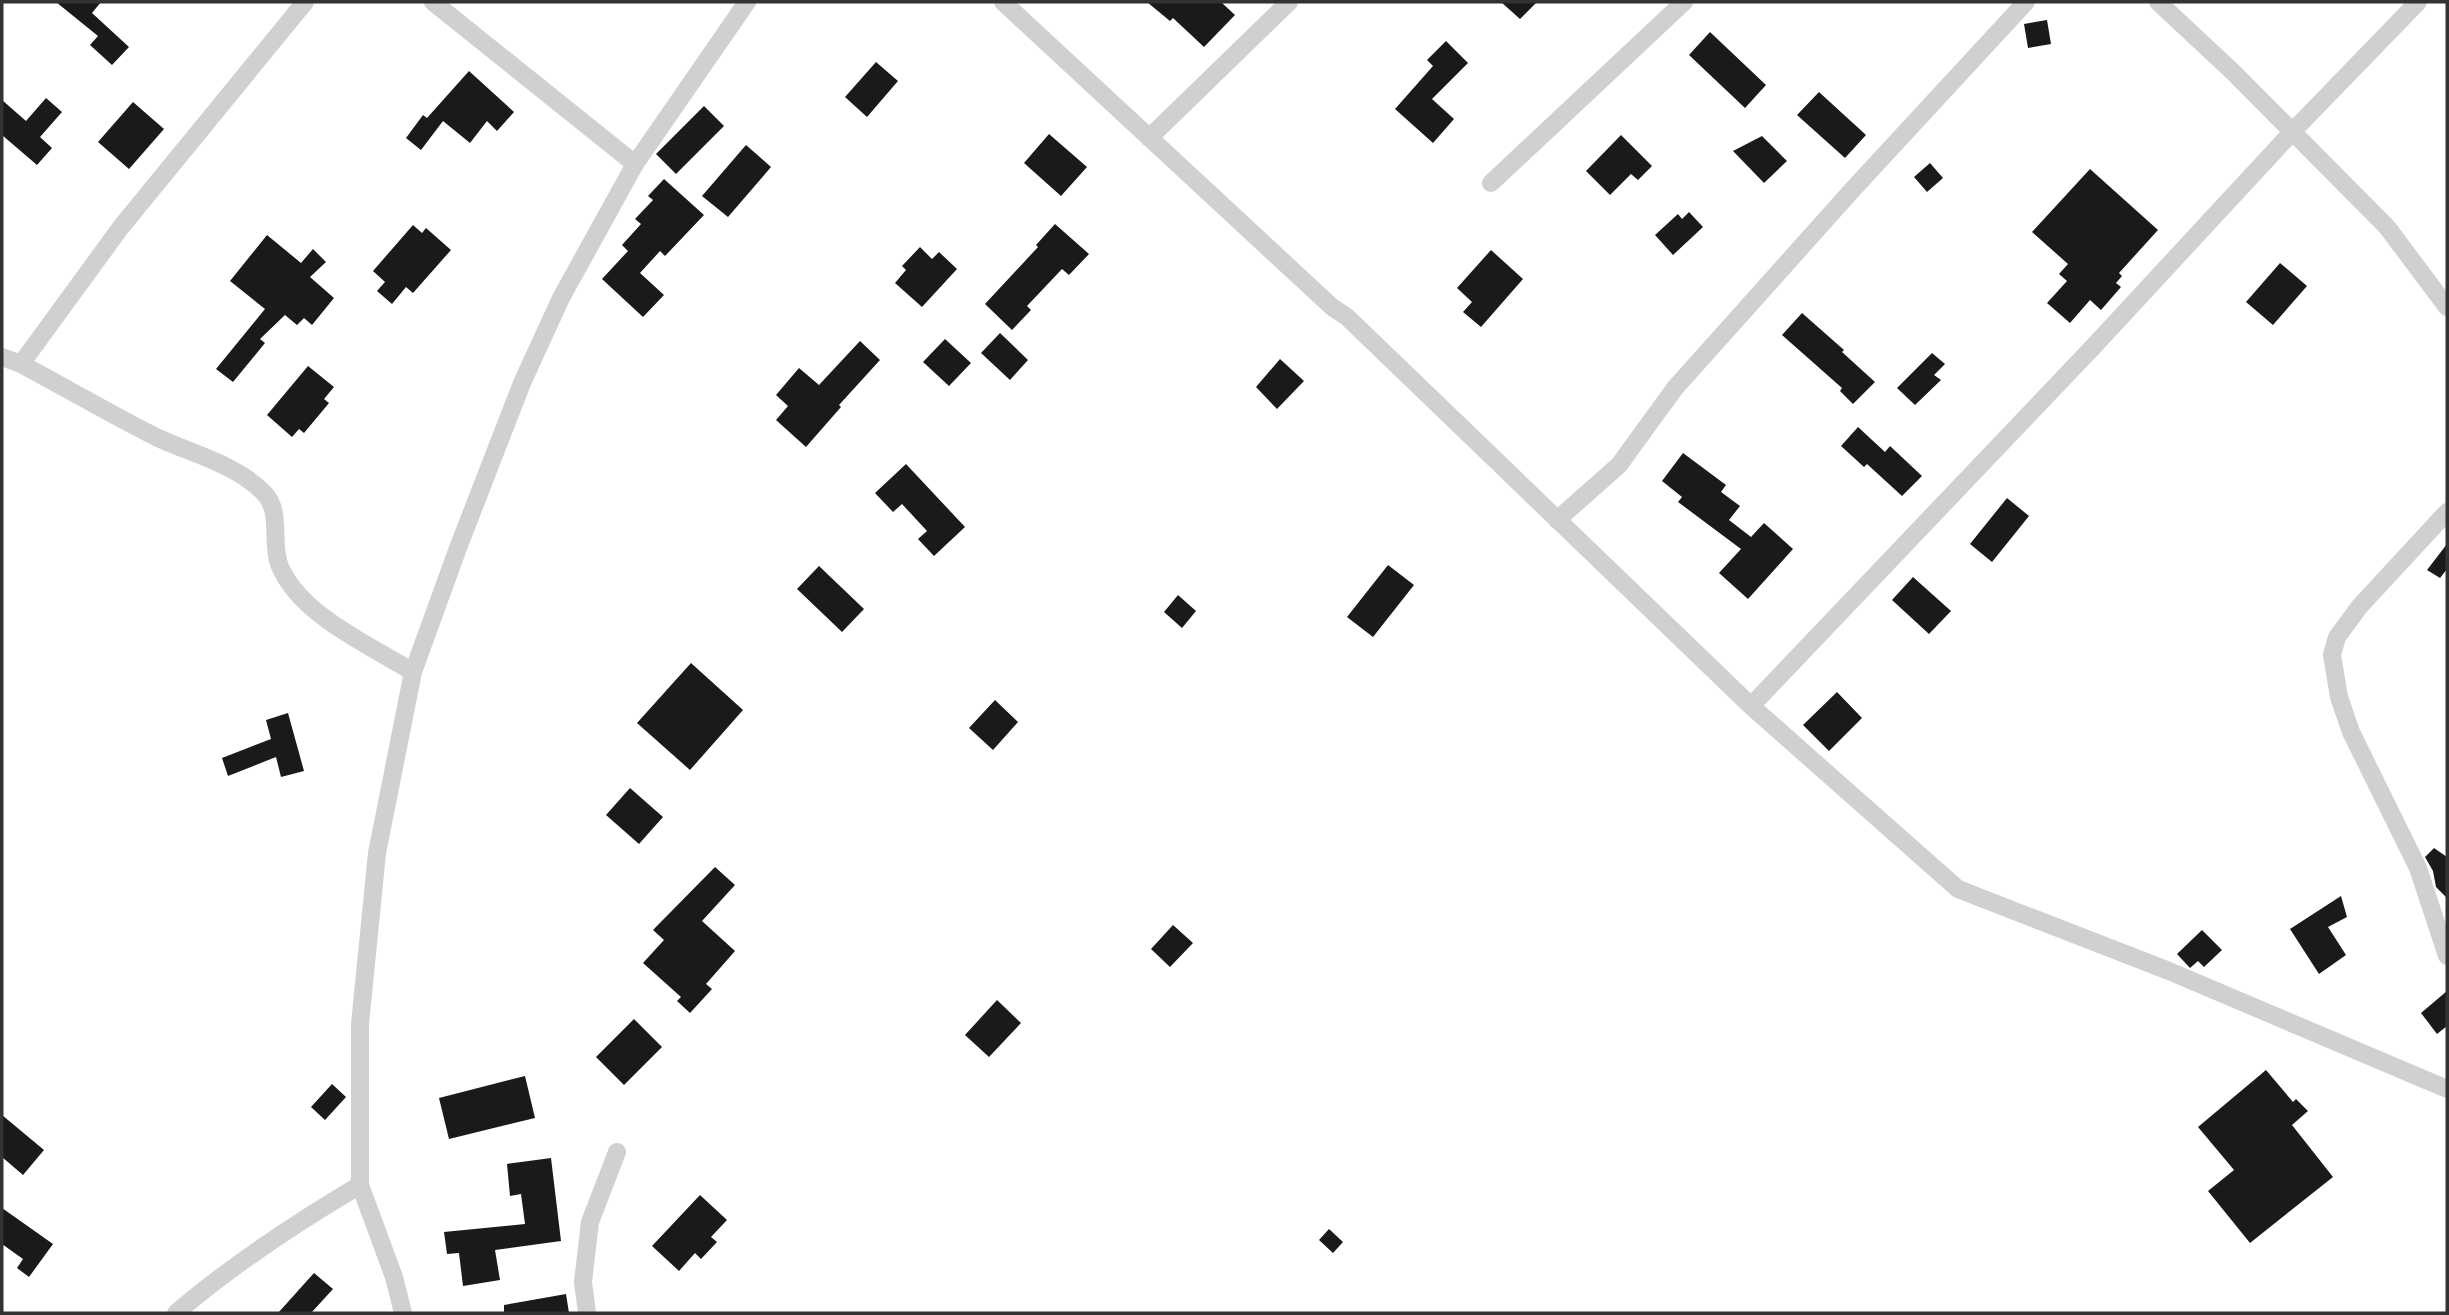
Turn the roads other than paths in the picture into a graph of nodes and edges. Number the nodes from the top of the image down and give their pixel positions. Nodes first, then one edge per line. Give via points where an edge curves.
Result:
1 (433, 2) edge
2 (747, 2) edge
3 (1003, 2) edge
4 (1289, 2) edge
5 (1684, 2) edge
6 (2026, 2) edge
7 (2158, 2) edge
8 (2418, 2) edge
9 (300, 3) edge
10 (2293, 131) junction
11 (1149, 138) junction
12 (635, 164) junction
13 (1491, 183) dead end
14 (2447, 307) edge
15 (2, 357) edge
16 (21, 363) junction
17 (2447, 512) edge
18 (1558, 520) junction
19 (412, 672) junction
20 (1751, 706) junction
21 (2447, 956) edge
22 (2447, 1089) edge
23 (617, 1152) dead end
24 (360, 1185) junction
25 (176, 1313) edge
26 (403, 1313) edge
27 (587, 1313) edge

1 - 12 street
2 - 12 street
3 - 11 street
4 - 11 street
5 - 13 street
6 - 18 street via 1675,388 1619,465
7 - 10 street
8 - 10 street
9 - 16 street via 121,227
10 - 14 street via 2387,227
10 - 20 street
11 - 18 street via 1347,317
12 - 19 street via 561,298 522,383
15 - 16 street
16 - 19 street via 156,436 246,476 267,495 278,560 289,584 326,619
17 - 21 street via 2360,606 2337,637 2332,655 2351,732 2418,868
18 - 20 street
19 - 24 street via 375,866 360,1024
20 - 22 street via 1958,889 2168,971
23 - 27 street via 590,1222 583,1282
24 - 25 street via 316,1211
24 - 26 street

